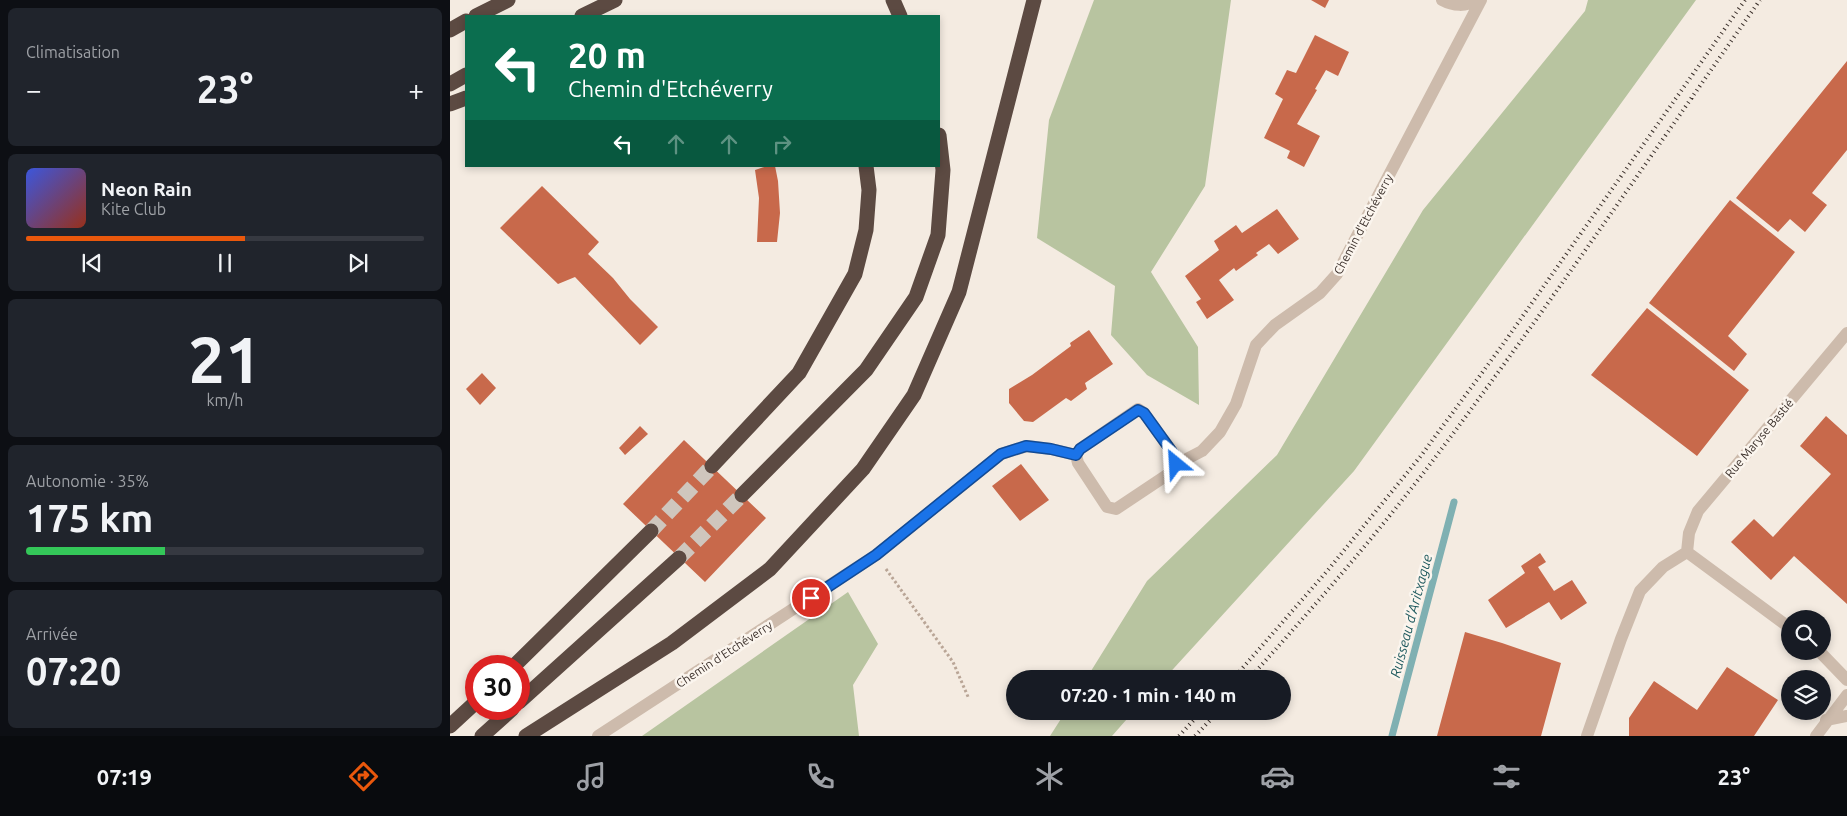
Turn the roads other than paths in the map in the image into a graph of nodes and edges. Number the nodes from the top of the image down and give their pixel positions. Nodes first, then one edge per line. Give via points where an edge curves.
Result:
1 (508, 0) edge
2 (615, 0) edge
3 (893, 0) edge
4 (1034, 0) edge
5 (1442, 0) edge
6 (1477, 0) edge
7 (1481, 0) edge
8 (478, 15) edge
9 (584, 15) edge
10 (900, 15) edge
11 (465, 22) edge
12 (450, 30) edge
13 (465, 76) edge
14 (450, 84) edge
15 (465, 98) edge
16 (450, 104) edge
17 (940, 141) edge
18 (866, 167) edge
19 (1847, 333) edge
20 (1076, 455) junction
21 (1176, 464) junction
22 (712, 466) tunnel mouth
23 (742, 495) tunnel mouth
24 (651, 531) tunnel mouth
25 (1687, 552) junction
26 (679, 558) tunnel mouth
27 (1781, 621) edge
28 (525, 655) edge
29 (1828, 660) edge
30 (1847, 680) edge
31 (530, 692) edge
32 (1847, 695) edge
33 (465, 712) edge
34 (1831, 714) edge
35 (1847, 716) edge
36 (1831, 719) edge
37 (500, 720) edge
38 (1826, 720) edge
39 (450, 726) edge
40 (482, 736) edge
41 (526, 736) edge
42 (598, 736) edge
43 (1587, 736) edge
44 (1816, 736) edge

1 - 8 highway
2 - 9 highway
3 - 10 highway
4 - 41 highway via 959,292 914,395 868,462 770,570 672,643
5 - 6 street via 1457,5
7 - 21 street, Chemin d'Etchéverry via 1337,274 1320,293 1275,325 1256,345 1236,404 1220,432 1202,451
11 - 12 highway
13 - 14 highway
15 - 16 highway
17 - 23 highway via 944,170 938,235 916,297 866,370
18 - 22 highway via 869,190 866,230 854,274 799,373
19 - 25 street, Rue Maryse Bastié via 1698,511 1689,533
20 - 21 street via 1080,449 1138,410 1144,413 1175,456
20 - 21 street, Chemin d'Etchéverry via 1078,464 1107,508 1116,509 1170,473
20 - 42 street, Chemin d'Etchéverry via 1026,446 1001,454 876,555
24 - 28 highway
25 - 27 street
25 - 43 street via 1663,567 1640,591
26 - 31 highway
29 - 30 street
32 - 34 street
33 - 39 highway
35 - 36 street
37 - 40 highway
38 - 44 street

